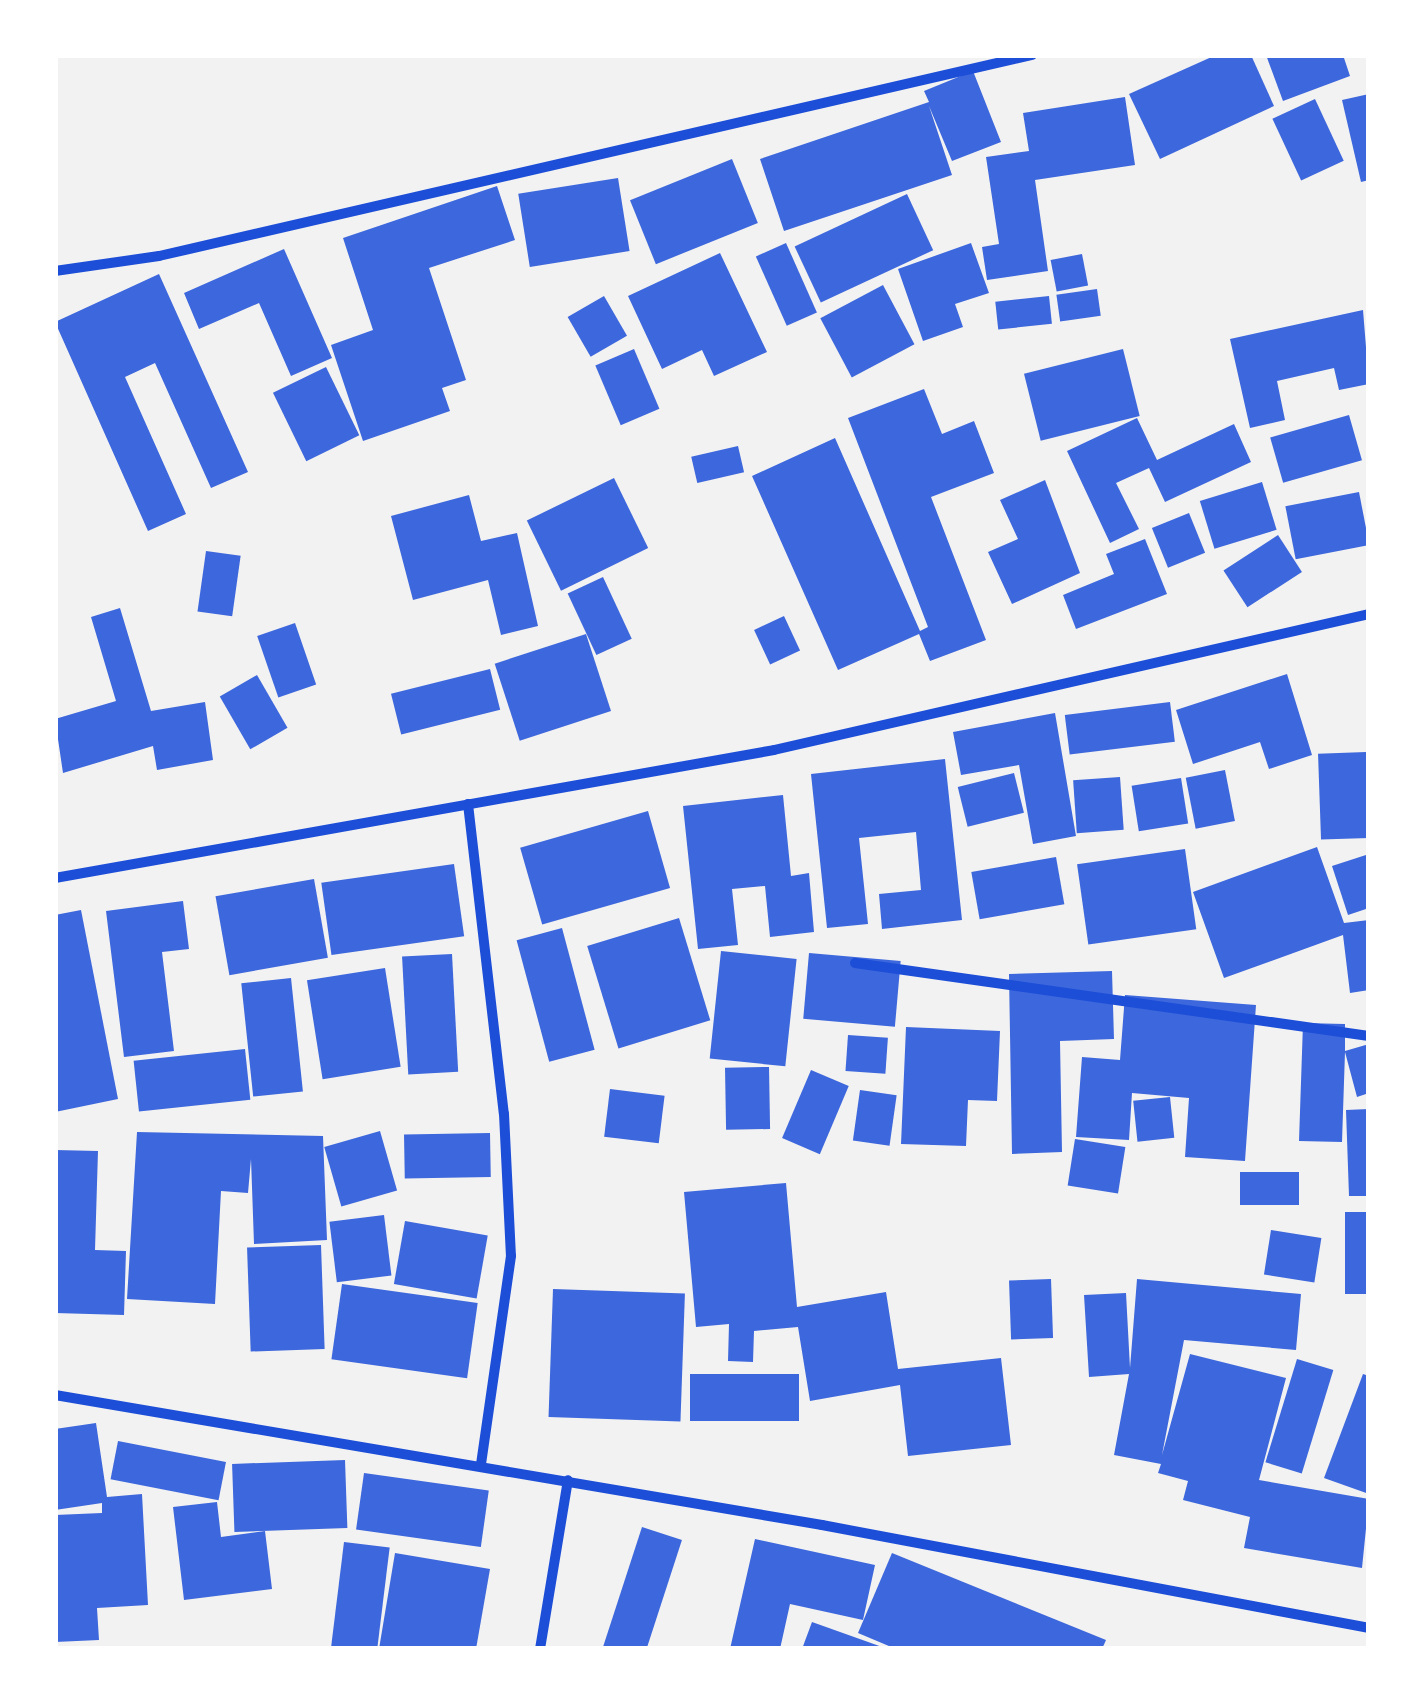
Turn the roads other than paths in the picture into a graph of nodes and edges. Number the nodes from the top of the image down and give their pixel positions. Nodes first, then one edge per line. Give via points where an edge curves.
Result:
1 (1032, 55) edge
2 (55, 270) edge
3 (1369, 614) edge
4 (468, 804) junction
5 (55, 878) edge
6 (856, 963) dead end
7 (1369, 1036) edge
8 (55, 1394) edge
9 (480, 1465) junction
10 (568, 1480) junction
11 (1369, 1628) edge
12 (540, 1649) edge

1 - 2 street via 159,256
3 - 4 street via 774,750
4 - 5 street
4 - 9 street via 504,1114 511,1256
6 - 7 street
8 - 9 street
9 - 10 street
10 - 11 street
10 - 12 street

